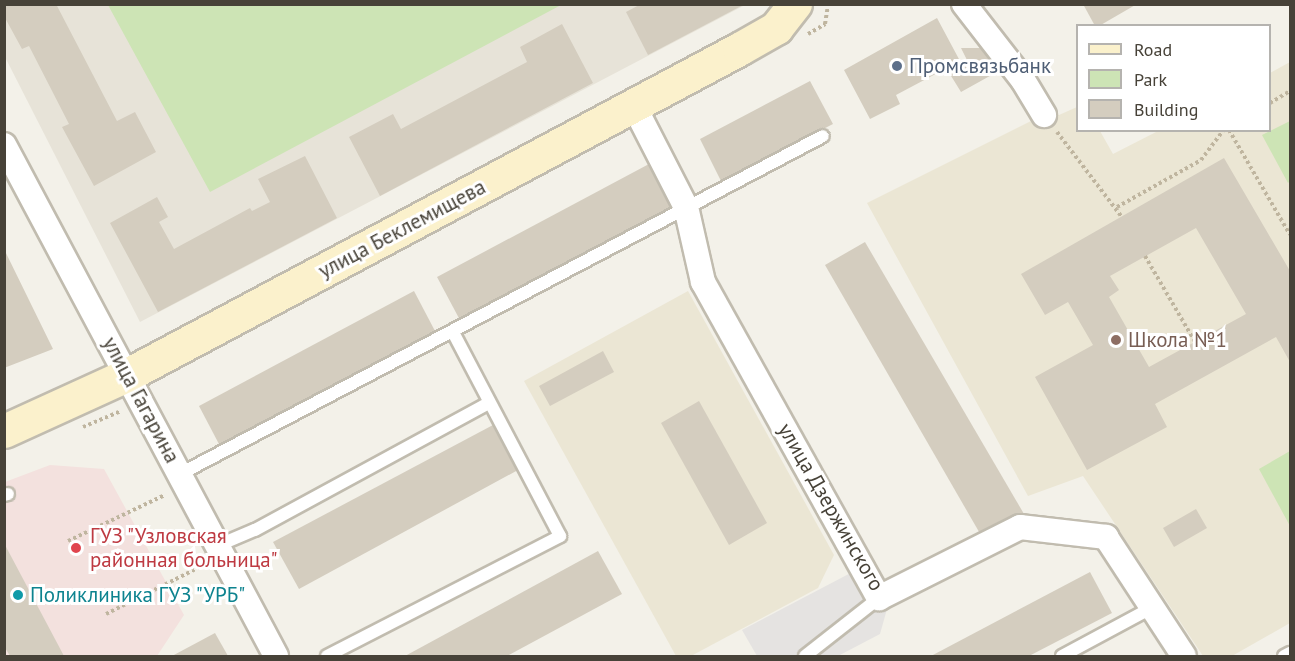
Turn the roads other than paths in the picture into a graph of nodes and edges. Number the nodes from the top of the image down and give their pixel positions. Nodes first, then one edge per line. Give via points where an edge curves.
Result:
1 (964, 4) edge
2 (791, 7) edge
3 (634, 105) junction
4 (1044, 115) road end
5 (823, 136) dead end
6 (7, 153) edge
7 (686, 207) junction
8 (453, 332) junction
9 (127, 375) junction
10 (489, 403) junction
11 (4, 431) edge
12 (183, 480) junction
13 (221, 550) junction
14 (879, 598) junction
15 (1153, 608) junction
16 (1290, 653) edge
17 (276, 657) edge
18 (327, 657) edge
19 (805, 657) edge
20 (1062, 657) edge
21 (1184, 657) edge
22 (1284, 657) edge

1 - 4 street via 1023,80
2 - 3 main road, улица Беклемищева via 776,28
3 - 7 street, улица Дзержинского
3 - 9 main road, улица Беклемищева
5 - 7 lane
6 - 9 street, улица Гагарина
7 - 8 lane
7 - 14 street, улица Дзержинского via 703,282
8 - 10 lane
8 - 12 lane
9 - 11 main road, улица Беклемищева
9 - 12 street, улица Гагарина
10 - 13 lane
10 - 18 lane via 560,536
12 - 13 street, улица Гагарина
13 - 17 street, улица Гагарина
14 - 15 street, улица Дзержинского via 1020,527 1034,527 1106,537
14 - 19 lane
15 - 20 lane
15 - 21 street, улица Дзержинского
16 - 22 lane

